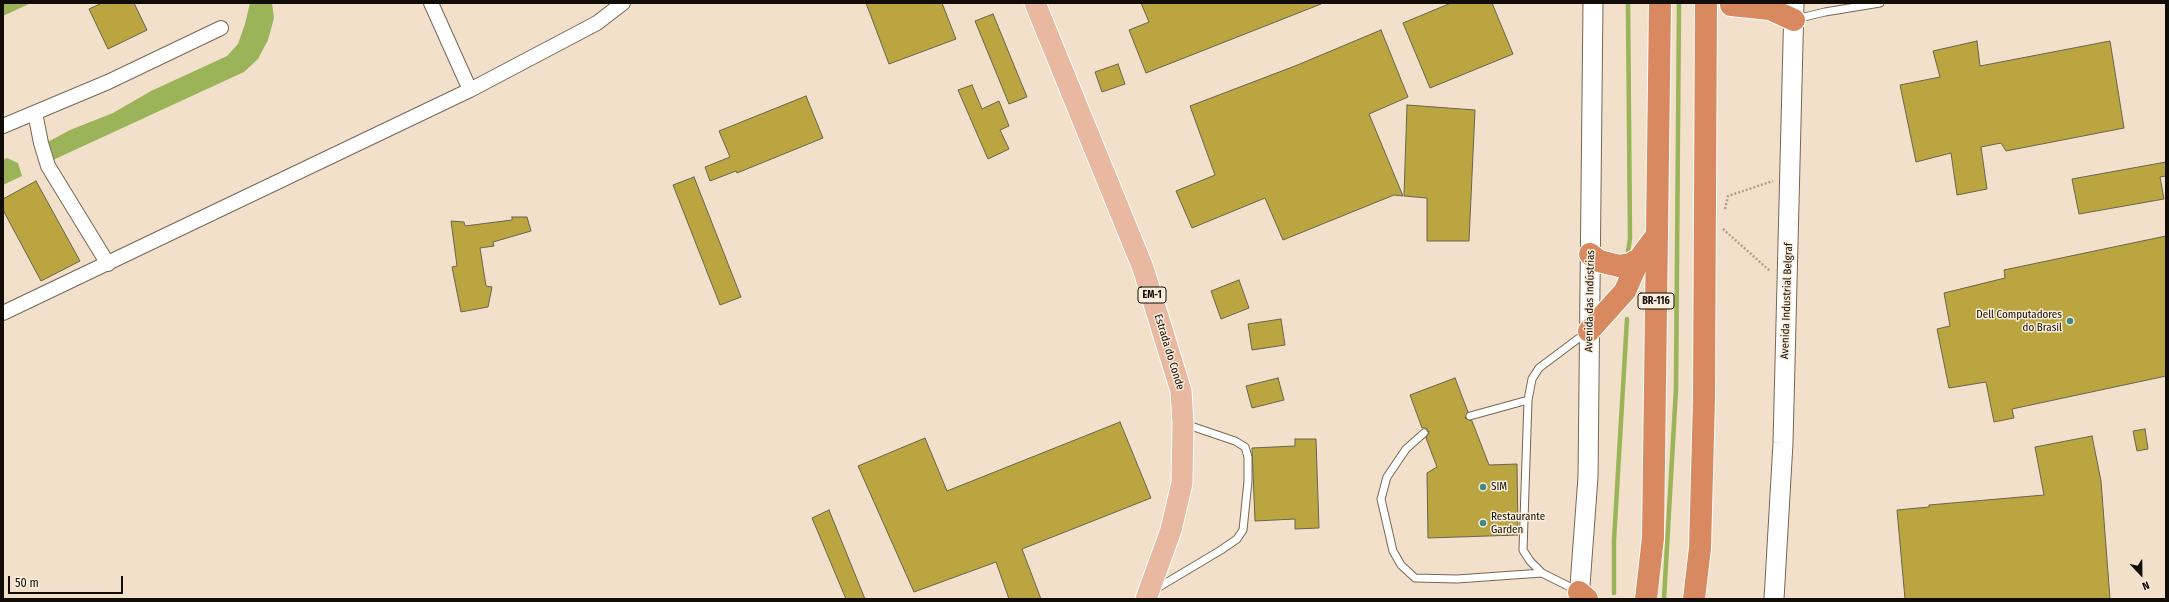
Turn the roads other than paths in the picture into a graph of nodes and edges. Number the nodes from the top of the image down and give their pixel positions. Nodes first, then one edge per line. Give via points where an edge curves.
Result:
1 (431, 3) edge
2 (623, 3) edge
3 (1035, 3) edge
4 (1593, 3) edge
5 (1660, 3) edge
6 (1706, 3) edge
7 (1880, 3) edge
8 (1732, 4) edge
9 (1794, 11) edge
10 (221, 28) dead end
11 (1706, 38) junction
12 (470, 90) junction
13 (35, 113) junction
14 (3, 126) edge
15 (1657, 236) junction
16 (1590, 254) junction
17 (1639, 259) junction
18 (108, 264) junction
19 (3, 313) edge
20 (1589, 331) junction
21 (1528, 400) junction
22 (1470, 416) dead end
23 (1183, 423) junction
24 (1424, 433) dead end
25 (1542, 573) junction
26 (1147, 597) edge
27 (1582, 597) edge
28 (1646, 599) edge
29 (1694, 599) edge
30 (1774, 599) edge

1 - 12 street
2 - 12 street via 597,23
3 - 23 main road, Estrada do Conde / EM-1 via 1143,268 1181,391
4 - 16 main road, Avenida das Indústrias
5 - 15 highway, BR-116
6 - 11 highway
7 - 9 lane via 1825,12
8 - 9 highway
8 - 11 highway
9 - 30 main road, Avenida Industrial Belgraf via 1783,443
10 - 13 street via 108,82
11 - 29 highway via 1704,423 1700,548
12 - 18 street
13 - 14 street
13 - 18 street via 48,166
15 - 17 highway
15 - 28 highway, BR-116 via 1654,538
16 - 17 highway via 1598,261 1614,266 1630,264
16 - 20 main road, Avenida das Indústrias
17 - 20 highway via 1625,290
18 - 19 street
20 - 21 lane via 1539,368 1532,379
20 - 27 main road, Avenida das Indústrias via 1588,477
21 - 22 lane
21 - 25 lane via 1524,550 1530,562
23 - 26 main road, Estrada do Conde / EM-1 via 1182,483 1171,530
23 - 26 lane via 1245,447 1248,457 1248,481 1243,530 1237,539
24 - 25 lane via 1406,449 1387,477 1381,499 1393,551 1401,566 1415,578 1458,579
25 - 27 lane

